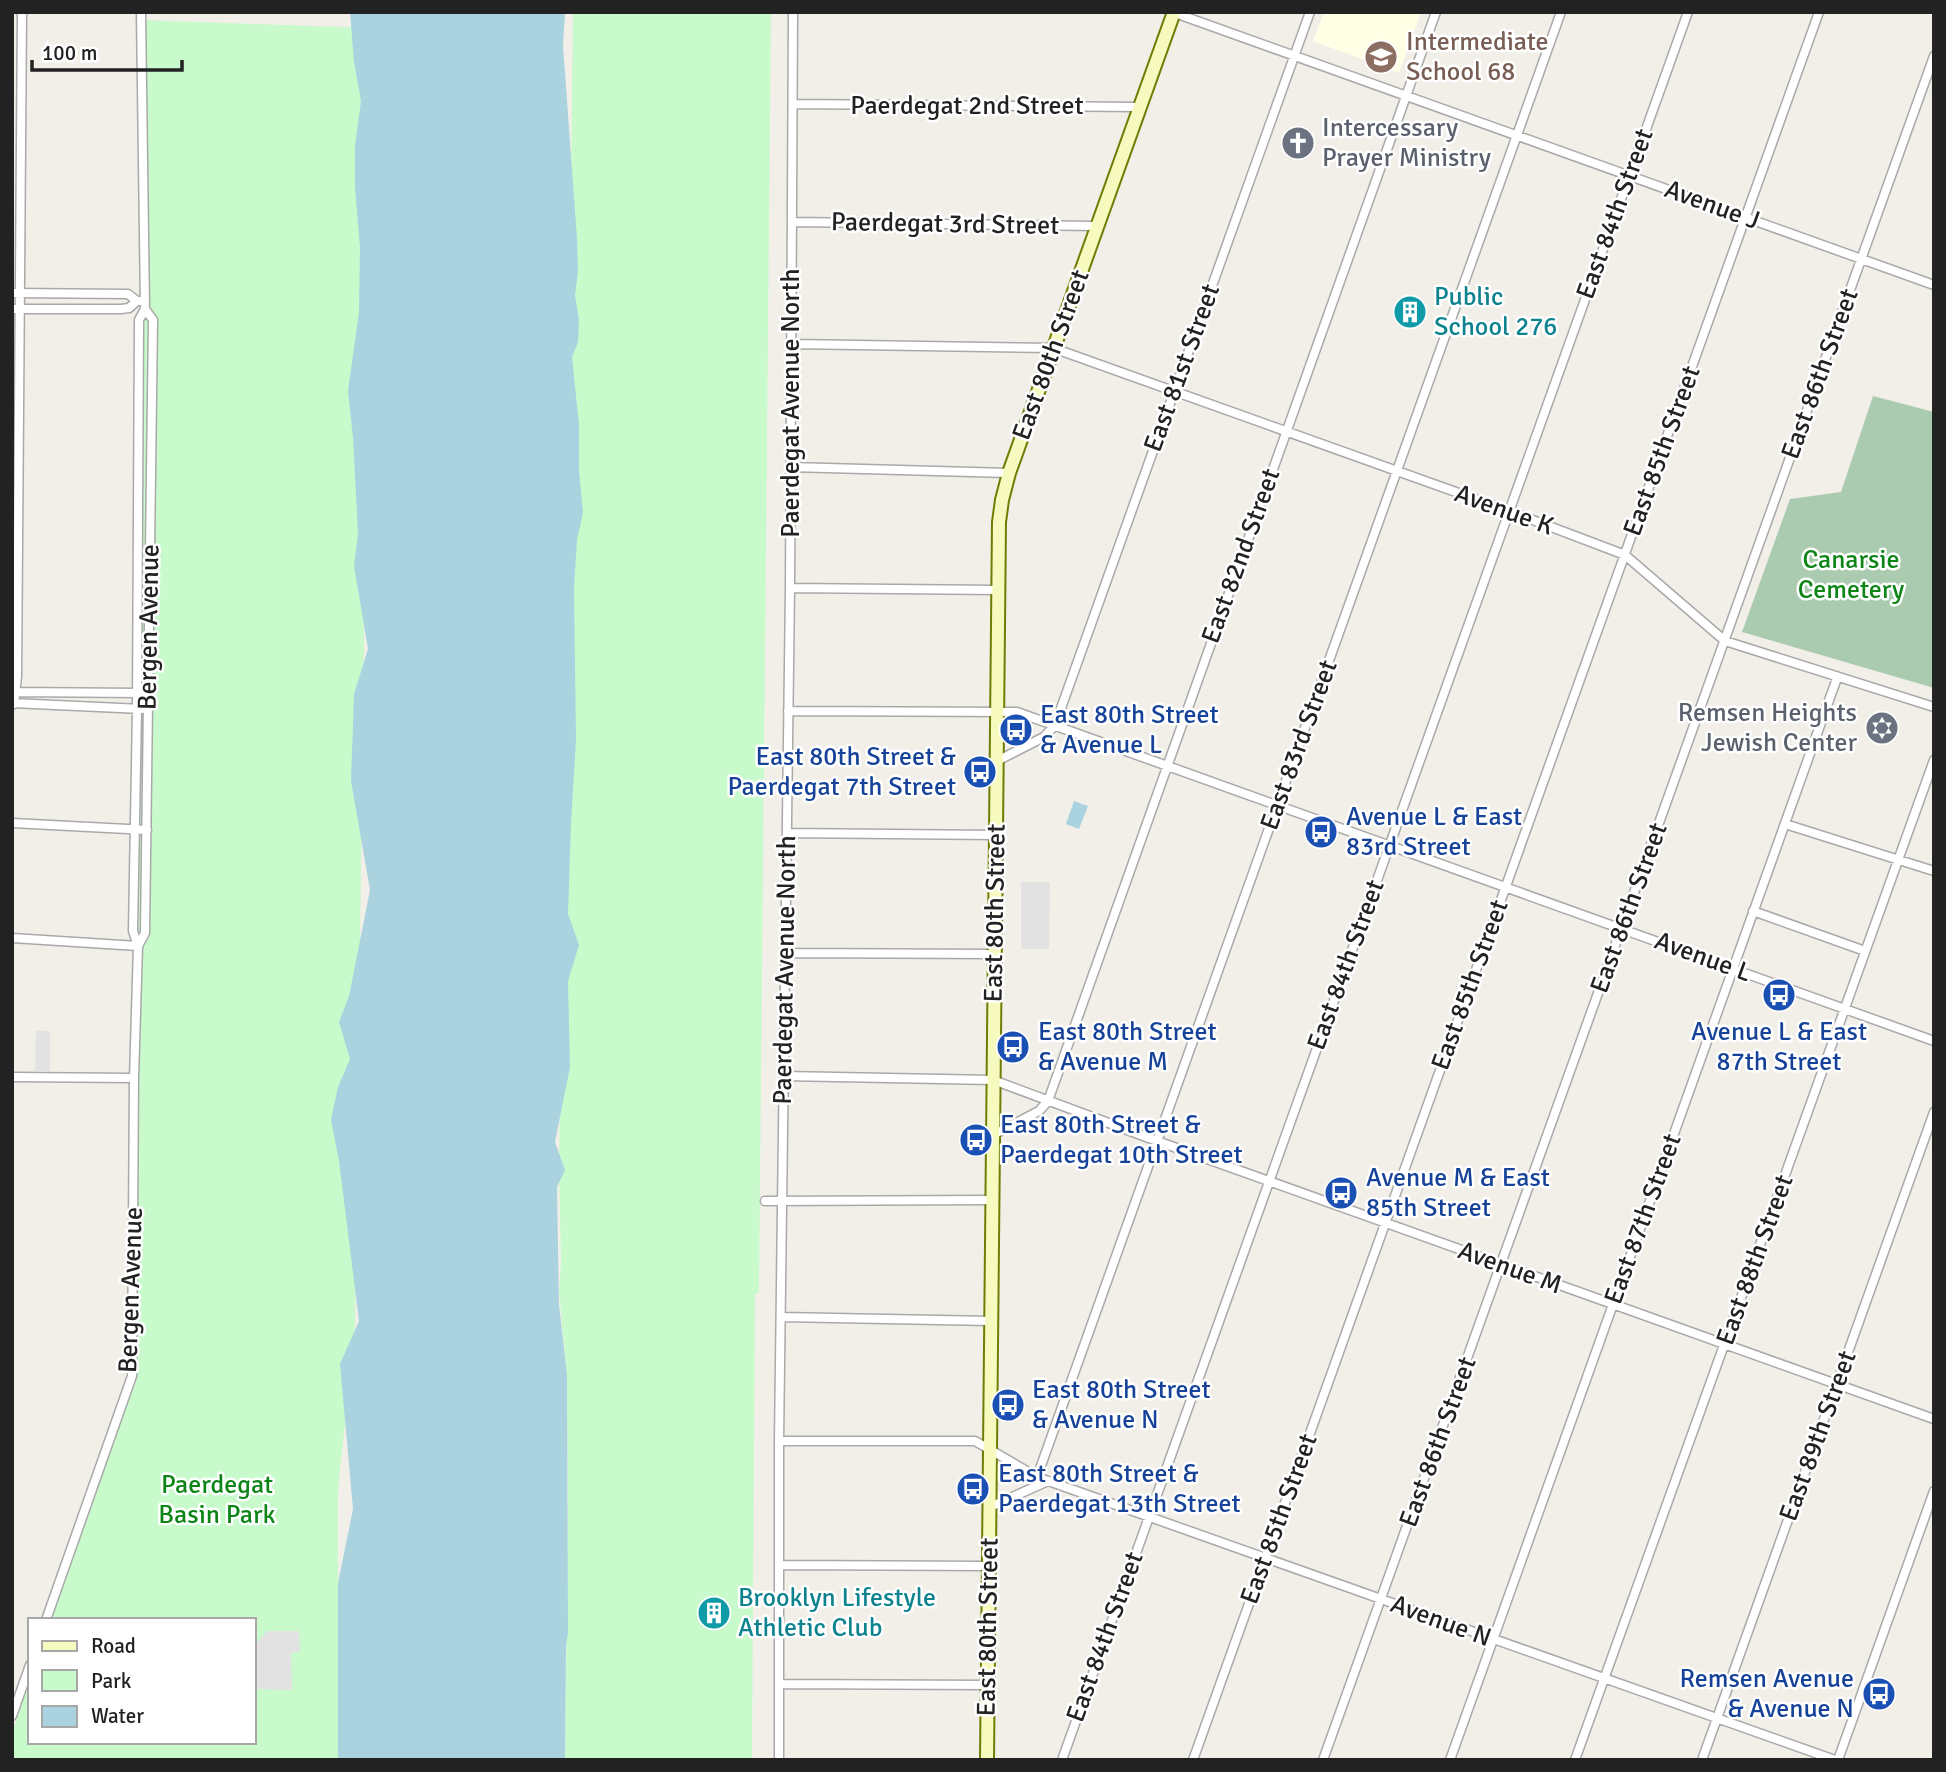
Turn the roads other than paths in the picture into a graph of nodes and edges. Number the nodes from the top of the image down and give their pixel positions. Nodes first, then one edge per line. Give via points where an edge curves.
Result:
1 (23, 12) edge
2 (141, 12) edge
3 (793, 12) edge
4 (1173, 12) edge
5 (1310, 12) edge
6 (1436, 12) edge
7 (1561, 12) edge
8 (1688, 12) edge
9 (1819, 12) edge
10 (1294, 56) junction
11 (1934, 56) edge
12 (1406, 96) junction
13 (794, 104) junction
14 (1141, 107) junction
15 (1517, 136) junction
16 (1629, 176) junction
17 (1745, 217) junction
18 (793, 222) junction
19 (1097, 226) junction
20 (1861, 259) junction
21 (1934, 285) edge
22 (16, 293) edge
23 (142, 303) junction
24 (16, 309) edge
25 (792, 344) junction
26 (1053, 348) junction
27 (1174, 391) junction
28 (1286, 431) junction
29 (790, 467) junction
30 (1397, 471) junction
31 (1009, 473) junction
32 (1509, 511) junction
33 (1625, 555) junction
34 (790, 587) junction
35 (998, 590) junction
36 (1725, 641) junction
37 (1837, 678) junction
38 (14, 692) edge
39 (149, 693) junction
40 (137, 694) junction
41 (13, 704) edge
42 (1934, 707) edge
43 (137, 709) junction
44 (149, 709) junction
45 (788, 710) junction
46 (997, 712) junction
47 (1055, 725) junction
48 (1934, 760) edge
49 (997, 761) junction
50 (1166, 765) junction
51 (1278, 805) junction
52 (12, 823) edge
53 (1785, 824) junction
54 (135, 830) junction
55 (148, 830) junction
56 (788, 833) junction
57 (996, 835) junction
58 (1390, 845) junction
59 (1898, 861) junction
60 (1934, 871) edge
61 (1505, 887) junction
62 (1754, 911) junction
63 (1622, 928) junction
64 (12, 938) edge
65 (138, 946) junction
66 (1865, 951) junction
67 (786, 953) junction
68 (994, 954) junction
69 (1733, 968) junction
70 (1844, 1009) junction
71 (1934, 1041) edge
72 (784, 1076) junction
73 (12, 1077) edge
74 (134, 1078) junction
75 (993, 1080) junction
76 (1048, 1101) junction
77 (1934, 1112) edge
78 (993, 1135) junction
79 (1157, 1141) junction
80 (1269, 1181) junction
81 (992, 1200) junction
82 (765, 1201) dead end
83 (782, 1202) junction
84 (1385, 1223) junction
85 (1501, 1264) junction
86 (1613, 1304) junction
87 (781, 1317) junction
88 (991, 1321) junction
89 (1725, 1344) junction
90 (1836, 1384) junction
91 (1934, 1419) edge
92 (779, 1441) junction
93 (990, 1450) junction
94 (1037, 1477) junction
95 (1048, 1481) junction
96 (1934, 1491) edge
97 (990, 1507) junction
98 (1149, 1517) junction
99 (1265, 1558) junction
100 (780, 1565) junction
101 (989, 1566) junction
102 (1381, 1600) junction
103 (47, 1618) edge
104 (1493, 1640) junction
105 (28, 1671) edge
106 (1605, 1679) junction
107 (779, 1684) junction
108 (988, 1685) junction
109 (12, 1716) edge
110 (1717, 1718) junction
111 (779, 1760) edge
112 (987, 1760) edge
113 (1062, 1760) edge
114 (1193, 1760) edge
115 (1323, 1760) edge
116 (1450, 1760) edge
117 (1575, 1760) edge
118 (1702, 1760) edge
119 (1836, 1760) edge

1 - 22 street
2 - 23 street, Bergen Avenue
3 - 13 street, Paerdegat Avenue North
4 - 10 street, Avenue J
4 - 14 street, East 80th Street
5 - 10 street, East 81st Street
6 - 12 street, East 82nd Street
7 - 15 street, East 83rd Street
8 - 16 street, East 84th Street
9 - 17 street, East 85th Street
10 - 12 street, Avenue J
10 - 27 street, East 81st Street
11 - 20 street, East 86th Street
12 - 15 street, Avenue J
12 - 28 street, East 82nd Street
13 - 14 street, Paerdegat 2nd Street
13 - 18 street, Paerdegat Avenue North
14 - 19 street, East 80th Street
15 - 16 street, Avenue J
15 - 30 street, East 83rd Street
16 - 17 street, Avenue J
16 - 32 street, East 84th Street
17 - 20 street, Avenue J
17 - 33 street, East 85th Street
18 - 19 street, Paerdegat 3rd Street
18 - 25 street, Paerdegat Avenue North
19 - 26 street, East 80th Street
20 - 21 street, Avenue J
20 - 36 street, East 86th Street
22 - 23 street via 128,294
22 - 24 street
23 - 24 street via 121,309
23 - 39 street, Bergen Avenue via 153,320
23 - 40 street, Bergen Avenue
24 - 38 street
25 - 26 street, Avenue K
25 - 29 street, Paerdegat Avenue North
26 - 27 street, Avenue K
26 - 31 street, East 80th Street
27 - 28 street, Avenue K
27 - 47 street, East 81st Street
28 - 30 street, Avenue K
28 - 50 street, East 82nd Street
29 - 31 street
29 - 34 street, Paerdegat Avenue North
30 - 32 street, Avenue K
30 - 51 street, East 83rd Street
31 - 35 street, East 80th Street via 999,522
32 - 33 street, Avenue K
32 - 58 street, East 84th Street
33 - 36 street, Avenue K
33 - 61 street, East 85th Street
34 - 35 street
34 - 45 street, Paerdegat Avenue North
35 - 46 street, East 80th Street
36 - 37 street, Avenue K
36 - 63 street, East 86th Street
37 - 42 street, Avenue K
37 - 53 street, East 87th Street
38 - 40 street
38 - 41 street
39 - 40 street
39 - 44 street, Bergen Avenue
40 - 43 street, Bergen Avenue
41 - 43 street
43 - 44 street
43 - 54 street, Bergen Avenue
44 - 55 street, Bergen Avenue
45 - 46 street, Avenue L
45 - 56 street, Paerdegat Avenue North
46 - 47 street, Avenue L via 1017,712
46 - 49 street, East 80th Street
47 - 49 street via 1044,737
47 - 50 street, Avenue L
48 - 59 street, East 88th Street
49 - 57 street, East 80th Street
50 - 51 street, Avenue L
50 - 76 street, East 82nd Street
51 - 58 street, Avenue L
51 - 79 street, East 83rd Street
52 - 54 street
53 - 59 street
53 - 62 street, East 87th Street
54 - 55 street
54 - 65 street, Bergen Avenue via 133,931
55 - 65 street, Bergen Avenue via 145,933
56 - 57 street
56 - 67 street, Paerdegat Avenue North
57 - 68 street, East 80th Street
58 - 61 street, Avenue L
58 - 80 street, East 84th Street
59 - 60 street
59 - 66 street, East 88th Street
61 - 63 street, Avenue L
61 - 84 street, East 85th Street
62 - 66 street
62 - 69 street, East 87th Street
63 - 69 street, Avenue L
63 - 85 street, East 86th Street
64 - 65 street
65 - 74 street, Bergen Avenue
66 - 70 street, East 88th Street
67 - 68 street
67 - 72 street, Paerdegat Avenue North
68 - 75 street, East 80th Street
69 - 70 street, Avenue L
69 - 86 street, East 87th Street
70 - 71 street, Avenue L
70 - 89 street, East 88th Street
72 - 75 street, Avenue M
72 - 83 street, Paerdegat Avenue North
73 - 74 street
74 - 103 street, Bergen Avenue via 132,1376
75 - 76 street, Avenue M
75 - 78 street, East 80th Street
76 - 78 street via 1039,1111
76 - 79 street, Avenue M
77 - 90 street, East 89th Street
78 - 81 street, East 80th Street
79 - 80 street, Avenue M
79 - 94 street, East 83rd Street
80 - 84 street, Avenue M
80 - 98 street, East 84th Street
81 - 83 street
81 - 88 street, East 80th Street
82 - 83 street
83 - 87 street, Paerdegat Avenue North
84 - 85 street, Avenue M
84 - 99 street, East 85th Street
85 - 86 street, Avenue M
85 - 102 street, East 86th Street
86 - 89 street, Avenue M
86 - 104 street, East 87th Street
87 - 88 street
87 - 92 street, Paerdegat Avenue North
88 - 93 street, East 80th Street
89 - 90 street, Avenue M
89 - 106 street, East 88th Street
90 - 91 street, Avenue M
90 - 110 street, East 89th Street
92 - 93 street, Avenue N via 975,1441
92 - 100 street, Paerdegat Avenue North
93 - 94 street, Avenue N
93 - 97 street, East 80th Street
94 - 95 street, Avenue N
95 - 97 street
95 - 98 street, Avenue N
96 - 119 street
97 - 101 street, East 80th Street
98 - 99 street, Avenue N
98 - 113 street, East 84th Street
99 - 102 street, Avenue N
99 - 114 street, East 85th Street
100 - 101 street
100 - 107 street, Paerdegat Avenue North
101 - 108 street, East 80th Street
102 - 104 street, Avenue N
102 - 115 street, East 86th Street
104 - 106 street, Avenue N
104 - 116 street, East 87th Street
105 - 109 street
106 - 110 street, Avenue N
106 - 117 street, East 88th Street
107 - 108 street
107 - 111 street, Paerdegat Avenue North
108 - 112 street, East 80th Street
110 - 118 street, East 89th Street
110 - 119 street, Avenue N

